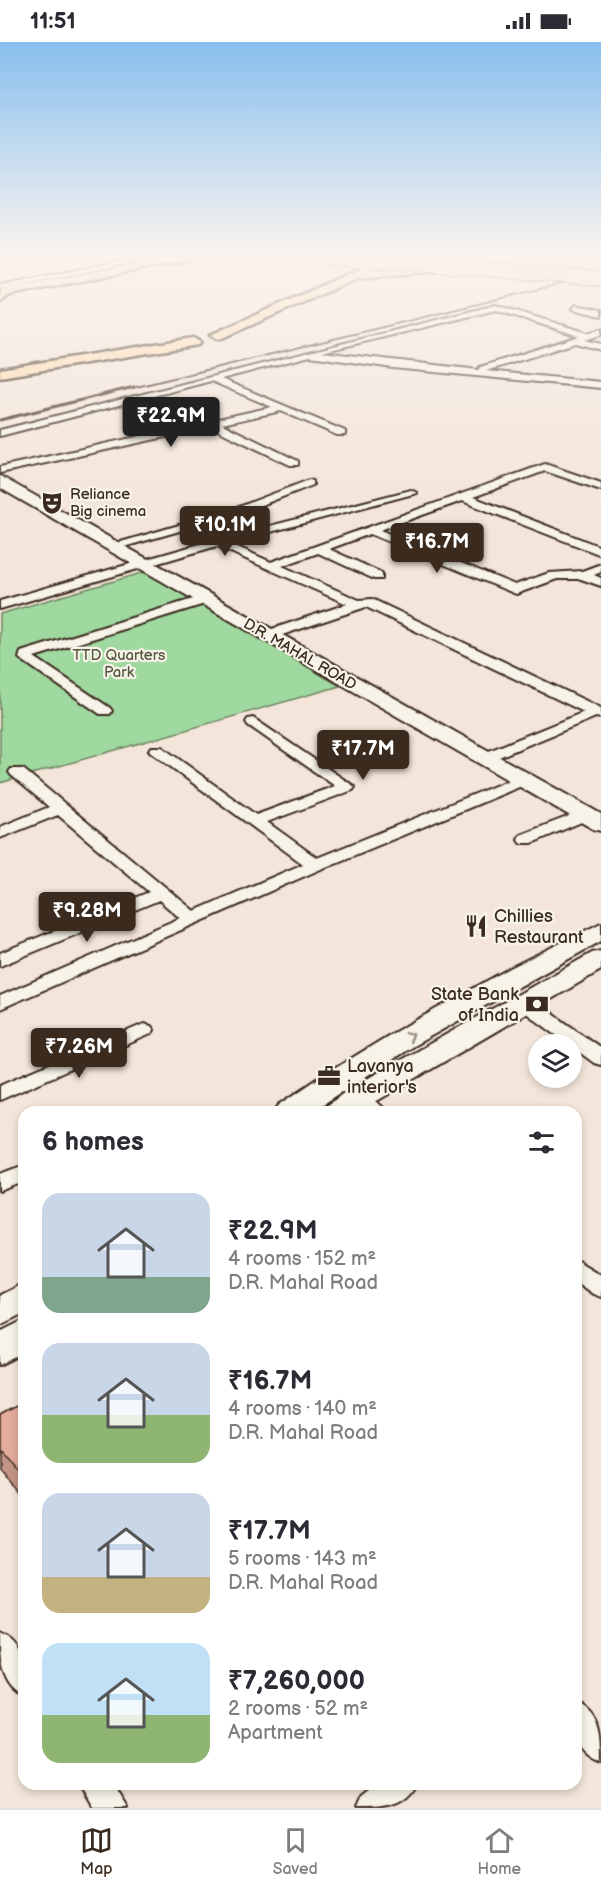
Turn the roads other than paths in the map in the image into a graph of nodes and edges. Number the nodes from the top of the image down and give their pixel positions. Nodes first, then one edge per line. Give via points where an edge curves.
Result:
1 (184, 339) edge
2 (187, 339) edge
3 (361, 339) edge
4 (574, 340) joint
5 (601, 347) edge
6 (316, 353) junction
7 (0, 368) edge
8 (476, 371) junction
9 (0, 373) edge
10 (214, 379) junction
11 (601, 385) edge
12 (285, 409) junction
13 (214, 424) junction
14 (0, 433) edge
15 (341, 433) dead end
16 (294, 463) dead end
17 (0, 470) edge
18 (0, 480) edge
19 (309, 483) dead end
20 (601, 487) edge
21 (411, 493) dead end
22 (463, 497) junction
23 (253, 505) junction
24 (292, 523) junction
25 (369, 531) junction
26 (219, 543) junction
27 (113, 546) junction
28 (318, 549) junction
29 (601, 550) edge
30 (144, 563) junction
31 (271, 566) junction
32 (601, 568) edge
33 (583, 575) junction
34 (378, 576) dead end
35 (601, 582) edge
36 (206, 599) junction
37 (358, 604) junction
38 (0, 605) edge
39 (268, 635) junction
40 (105, 711) dead end
41 (598, 713) edge
42 (252, 722) dead end
43 (157, 750) dead end
44 (484, 758) junction
45 (17, 772) dead end
46 (523, 780) junction
47 (62, 808) junction
48 (593, 819) edge
49 (254, 821) junction
50 (0, 833) edge
51 (526, 838) dead end
52 (315, 865) junction
53 (161, 893) junction
54 (192, 919) junction
55 (601, 931) edge
56 (601, 959) edge
57 (0, 960) edge
58 (0, 1003) edge
59 (525, 1003) junction
60 (144, 1030) dead end
61 (601, 1058) edge
62 (336, 1078) junction
63 (0, 1093) edge
64 (297, 1106) edge
65 (358, 1106) edge
66 (18, 1176) edge
67 (0, 1183) edge
68 (582, 1274) edge
69 (601, 1288) edge
70 (18, 1300) edge
71 (0, 1312) edge
72 (18, 1338) edge
73 (0, 1351) edge
74 (0, 1647) edge
75 (18, 1673) edge
76 (582, 1724) edge
77 (601, 1748) edge
78 (98, 1790) edge
79 (394, 1790) edge
80 (112, 1808) edge
81 (372, 1808) edge

1 - 7 main road
2 - 9 main road
3 - 6 street
4 - 5 street
4 - 8 street
6 - 8 street via 393,365
6 - 10 street
8 - 11 street
10 - 12 street
10 - 14 street
12 - 13 street
12 - 15 street
13 - 16 street
13 - 17 street
17 - 18 street via 5,477
18 - 27 street, D.R. MAHAL ROAD
19 - 23 street
20 - 22 street via 545,467
21 - 24 street
22 - 25 street
22 - 29 street
23 - 24 street
23 - 27 street
24 - 26 street
25 - 28 street
25 - 33 street via 516,590 550,575
26 - 30 street
26 - 31 street
27 - 30 street, D.R. MAHAL ROAD
28 - 31 street
28 - 34 street
30 - 36 street, D.R. MAHAL ROAD
30 - 38 street
31 - 37 street
32 - 33 street
33 - 35 street
36 - 39 street, D.R. MAHAL ROAD
36 - 40 street via 26,655
37 - 39 street
37 - 41 street via 367,602
39 - 44 street, D.R. MAHAL ROAD
41 - 44 street
42 - 49 street via 347,787
43 - 49 street
44 - 46 street, D.R. MAHAL ROAD
45 - 47 street
46 - 48 street, D.R. MAHAL ROAD
46 - 52 street
47 - 50 street
47 - 53 street
48 - 51 street
49 - 52 street
52 - 54 street
53 - 54 street
53 - 57 street
54 - 58 street
62 -> 55 street
56 - 59 street
59 - 61 street
59 - 65 street
60 - 63 street
62 - 64 street
62 - 65 street
66 - 67 street
68 - 69 street
70 - 71 street
72 - 73 street
74 - 75 street
76 - 77 street
78 - 80 street
79 - 81 street

